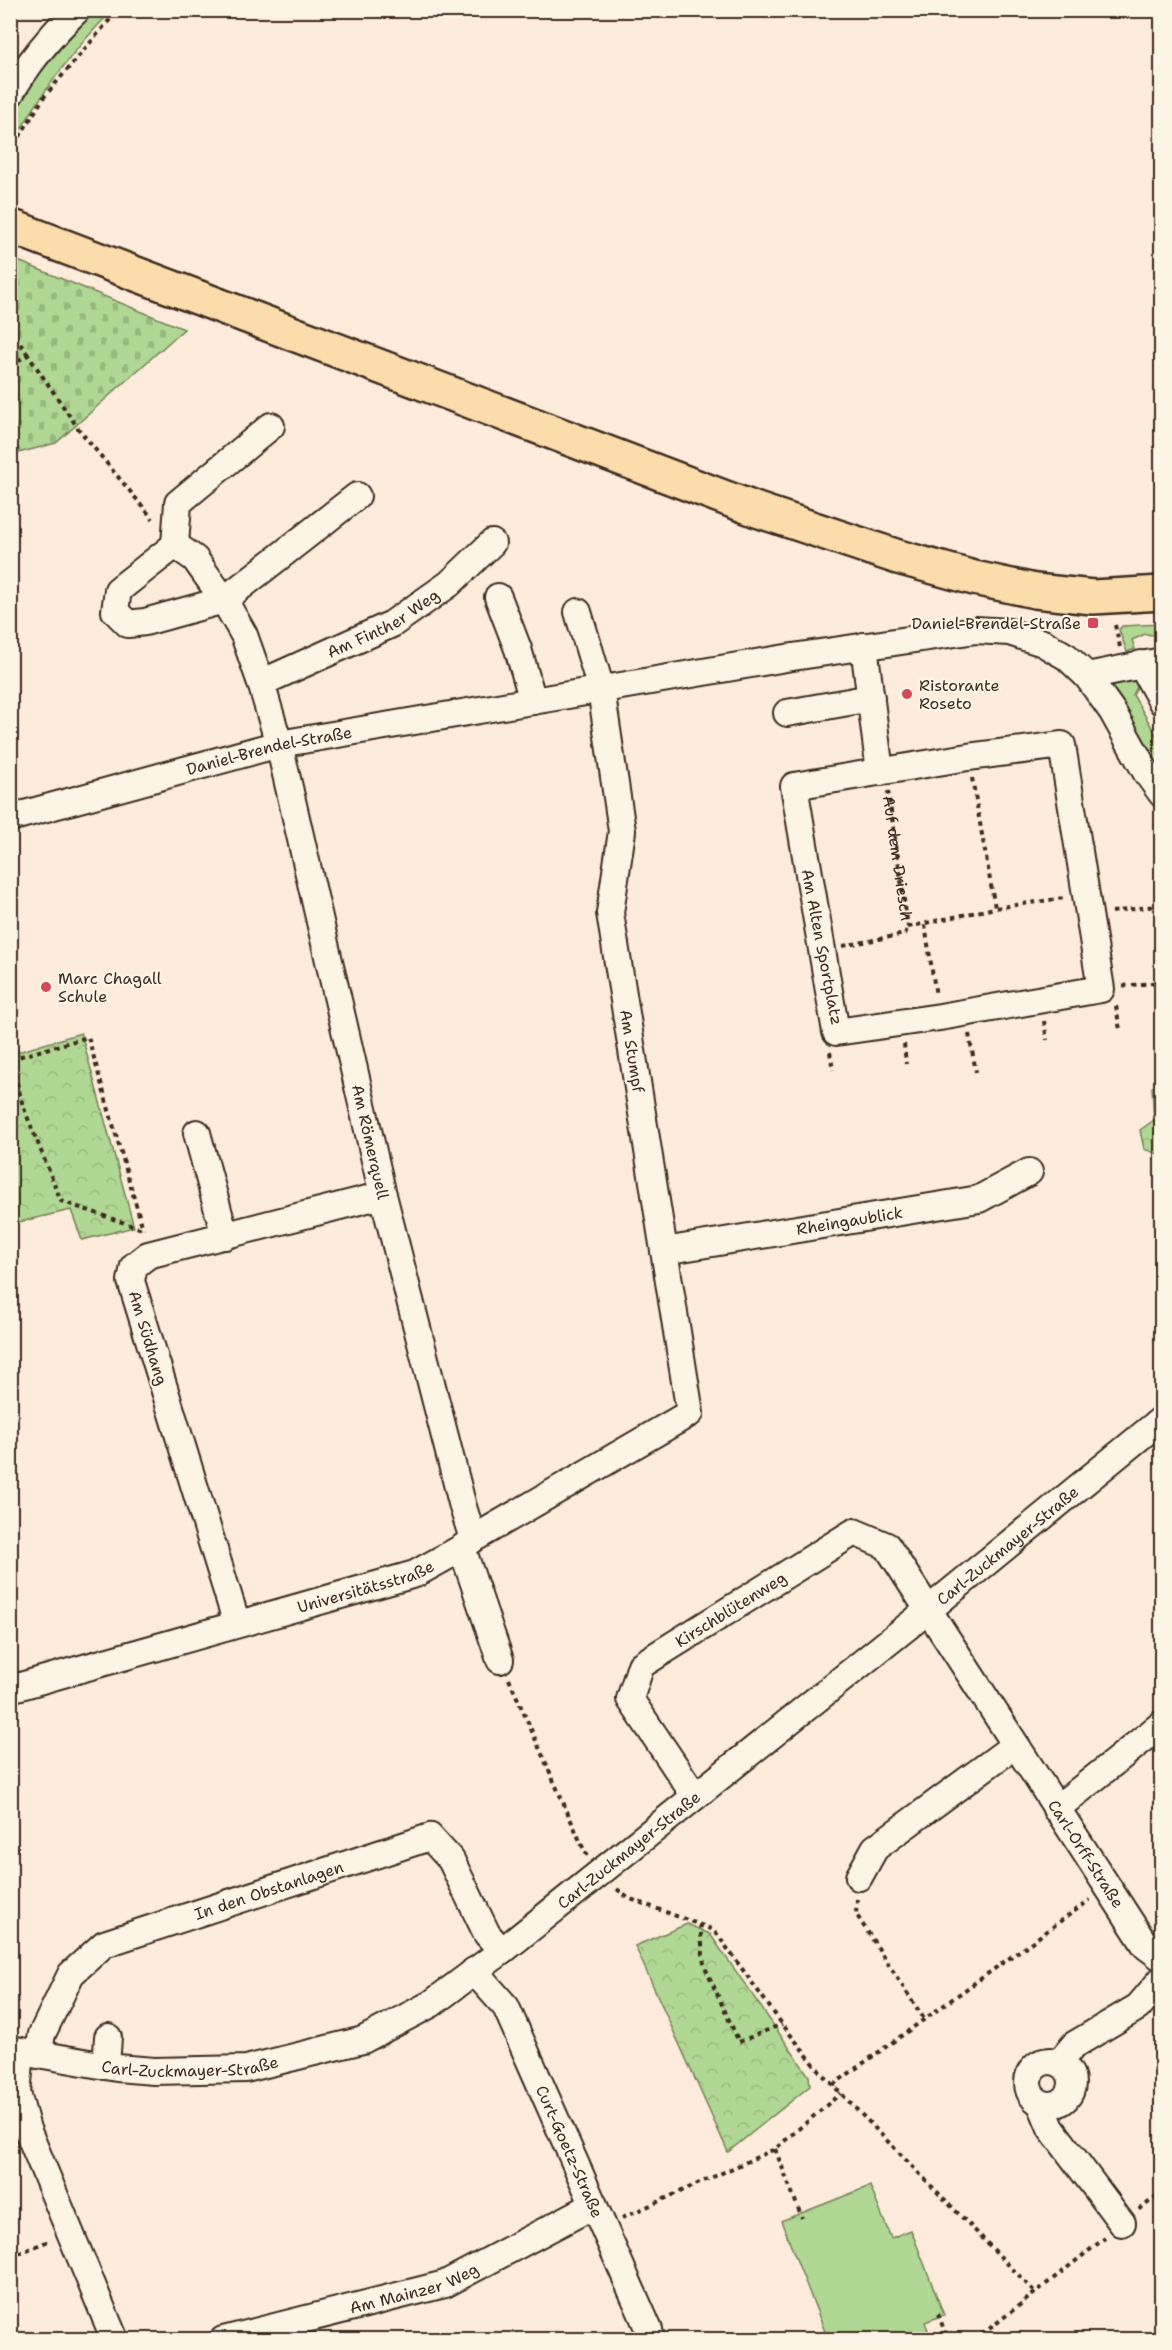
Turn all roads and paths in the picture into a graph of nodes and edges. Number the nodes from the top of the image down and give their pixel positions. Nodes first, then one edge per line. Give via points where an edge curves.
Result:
1 (76, 10) edge
2 (118, 10) edge
3 (10, 94) edge
4 (10, 152) edge
5 (10, 226) edge
6 (10, 329) edge
7 (28, 355) junction
8 (10, 365) edge
9 (271, 426) dead end
10 (357, 496) dead end
11 (492, 543) dead end
12 (175, 545) junction
13 (1161, 593) edge
14 (498, 597) dead end
15 (224, 600) junction
16 (578, 612) dead end
17 (864, 646) junction
18 (1151, 663) edge
19 (1087, 676) junction
20 (261, 683) junction
21 (601, 689) junction
22 (871, 698) junction
23 (533, 701) junction
24 (1161, 702) edge
25 (787, 712) dead end
26 (279, 744) junction
27 (968, 757) junction
28 (883, 772) junction
29 (1161, 794) edge
30 (10, 818) edge
31 (1088, 905) junction
32 (1161, 905) edge
33 (995, 908) junction
34 (925, 925) junction
35 (908, 927) junction
36 (821, 950) junction
37 (1161, 982) edge
38 (1107, 988) junction
39 (966, 1012) junction
40 (940, 1017) junction
41 (1120, 1030) dead end
42 (11, 1057) edge
43 (976, 1072) dead end
44 (197, 1133) dead end
45 (1029, 1172) dead end
46 (383, 1195) junction
47 (143, 1229) junction
48 (225, 1236) junction
49 (664, 1251) junction
50 (148, 1255) junction
51 (690, 1413) joint
52 (1161, 1419) edge
53 (468, 1544) junction
54 (927, 1611) junction
55 (237, 1624) junction
56 (500, 1660) joint
57 (10, 1689) edge
58 (1161, 1724) edge
59 (1015, 1745) junction
60 (695, 1796) junction
61 (1056, 1809) junction
62 (600, 1871) junction
63 (859, 1876) joint
64 (1108, 1888) junction
65 (700, 1923) junction
66 (502, 1951) junction
67 (1161, 1958) edge
68 (474, 1971) junction
69 (1161, 1979) edge
70 (924, 2019) junction
71 (782, 2024) junction
72 (108, 2037) dead end
73 (23, 2052) edge
74 (106, 2066) junction
75 (832, 2085) junction
76 (841, 2093) junction
77 (775, 2149) junction
78 (1161, 2192) edge
79 (599, 2216) junction
80 (802, 2218) dead end
81 (1122, 2223) junction
82 (70, 2232) junction
83 (10, 2257) edge
84 (1036, 2293) junction
85 (938, 2314) dead end
86 (115, 2340) edge
87 (223, 2340) edge
88 (651, 2340) edge
89 (948, 2340) edge
90 (975, 2340) edge

1 - 3 street via 22,73
2 - 4 path via 44,97
5 - 13 main road via 757,510 898,557 1035,591 1093,597
6 - 7 path
7 - 8 path
7 - 12 path via 80,431
9 - 12 street via 178,503
10 - 15 street
11 - 20 street, Am Finther Weg via 449,584 392,624
12 - 15 street via 195,560
12 - 15 street via 118,590 115,611 128,624
14 - 23 street
15 - 20 street via 244,635
16 - 21 street
17 - 19 street, Daniel-Brendel-Straße via 976,630 1009,632 1043,643 1067,657
17 - 21 street, Daniel-Brendel-Straße
17 - 22 street
18 - 19 street
18 - 24 street
19 - 29 street, Daniel-Brendel-Straße
20 - 26 street
21 - 23 street, Daniel-Brendel-Straße
21 - 49 street, Am Stumpf via 622,831 610,913
22 - 25 street
22 - 28 street
23 - 26 street, Daniel-Brendel-Straße
26 - 30 street, Daniel-Brendel-Straße
26 - 46 street, Am Römerquell
27 - 28 street, Auf dem Driesch
27 - 31 street, Auf dem Driesch via 1062,746
27 - 33 path
28 - 35 path, Auf dem Driesch
28 - 36 street, Am Alten Sportplatz via 794,786
31 - 32 path, Auf dem Driesch
31 - 33 path, Auf dem Driesch
31 - 38 street, Auf dem Driesch
33 - 34 path, Auf dem Driesch
34 - 35 path, Auf dem Driesch
34 - 40 path
35 - 36 path via 905,934
36 - 40 street, Am Alten Sportplatz via 836,1032
37 - 38 path
38 - 39 street, Am Alten Sportplatz
38 - 41 path
39 - 40 street, Am Alten Sportplatz
39 - 43 path
42 - 47 path via 23,1106 61,1201
42 - 47 path via 88,1037
44 - 48 street
45 - 49 street, Rheingaublick via 979,1199
46 - 48 street
46 - 53 street, Am Römerquell via 463,1507
47 - 50 path
48 - 50 street
49 - 51 street, Am Stumpf
50 - 55 street, Am Südhang via 134,1266 131,1281
51 - 53 street, Universitätsstraße
52 - 54 street, Carl-Zuckmayer-Straße
53 - 55 street, Universitätsstraße via 415,1574
53 - 56 street, Am Römerquell
54 - 59 street, Carl-Orff-Straße
54 - 60 street, Carl-Zuckmayer-Straße
54 - 60 street, Kirschblütenweg via 887,1546 854,1532 641,1665 630,1699
55 - 57 street, Universitätsstraße
56 - 62 path via 584,1850
58 - 61 street
59 - 61 street, Carl-Orff-Straße
59 - 63 street via 875,1848
60 - 62 street, Carl-Zuckmayer-Straße
61 - 64 street, Carl-Orff-Straße
62 - 65 path via 628,1898
62 - 66 street, Carl-Zuckmayer-Straße
63 - 70 path via 856,1914
64 - 67 street, Carl-Orff-Straße via 1146,1946
64 - 70 path
65 - 71 path via 714,1930
65 - 71 path via 704,1965 739,2042
66 - 68 street, Carl-Zuckmayer-Straße
66 - 73 street, In den Obstanlagen via 487,1934 451,1860 430,1837 104,1944 71,1974 42,2034
68 - 74 street, Carl-Zuckmayer-Straße via 431,2004 363,2040 246,2069 154,2071
68 - 79 street, Curt-Goetz-Straße via 506,2007
69 - 81 street via 1138,2007 1074,2045 1059,2063 1040,2063 1028,2079 1031,2096 1041,2104 1051,2127
70 - 75 path
71 - 75 path
72 - 74 street
73 - 74 street, Carl-Zuckmayer-Straße
73 - 82 street via 17,2093 27,2129
75 - 76 path
76 - 77 path
76 - 84 path
77 - 79 path
77 - 80 path
78 - 81 path
79 - 87 street, Am Mainzer Weg via 445,2284
79 - 88 street, Curt-Goetz-Straße
81 - 84 path
82 - 83 path
82 - 86 street
84 - 90 path
85 - 89 path

